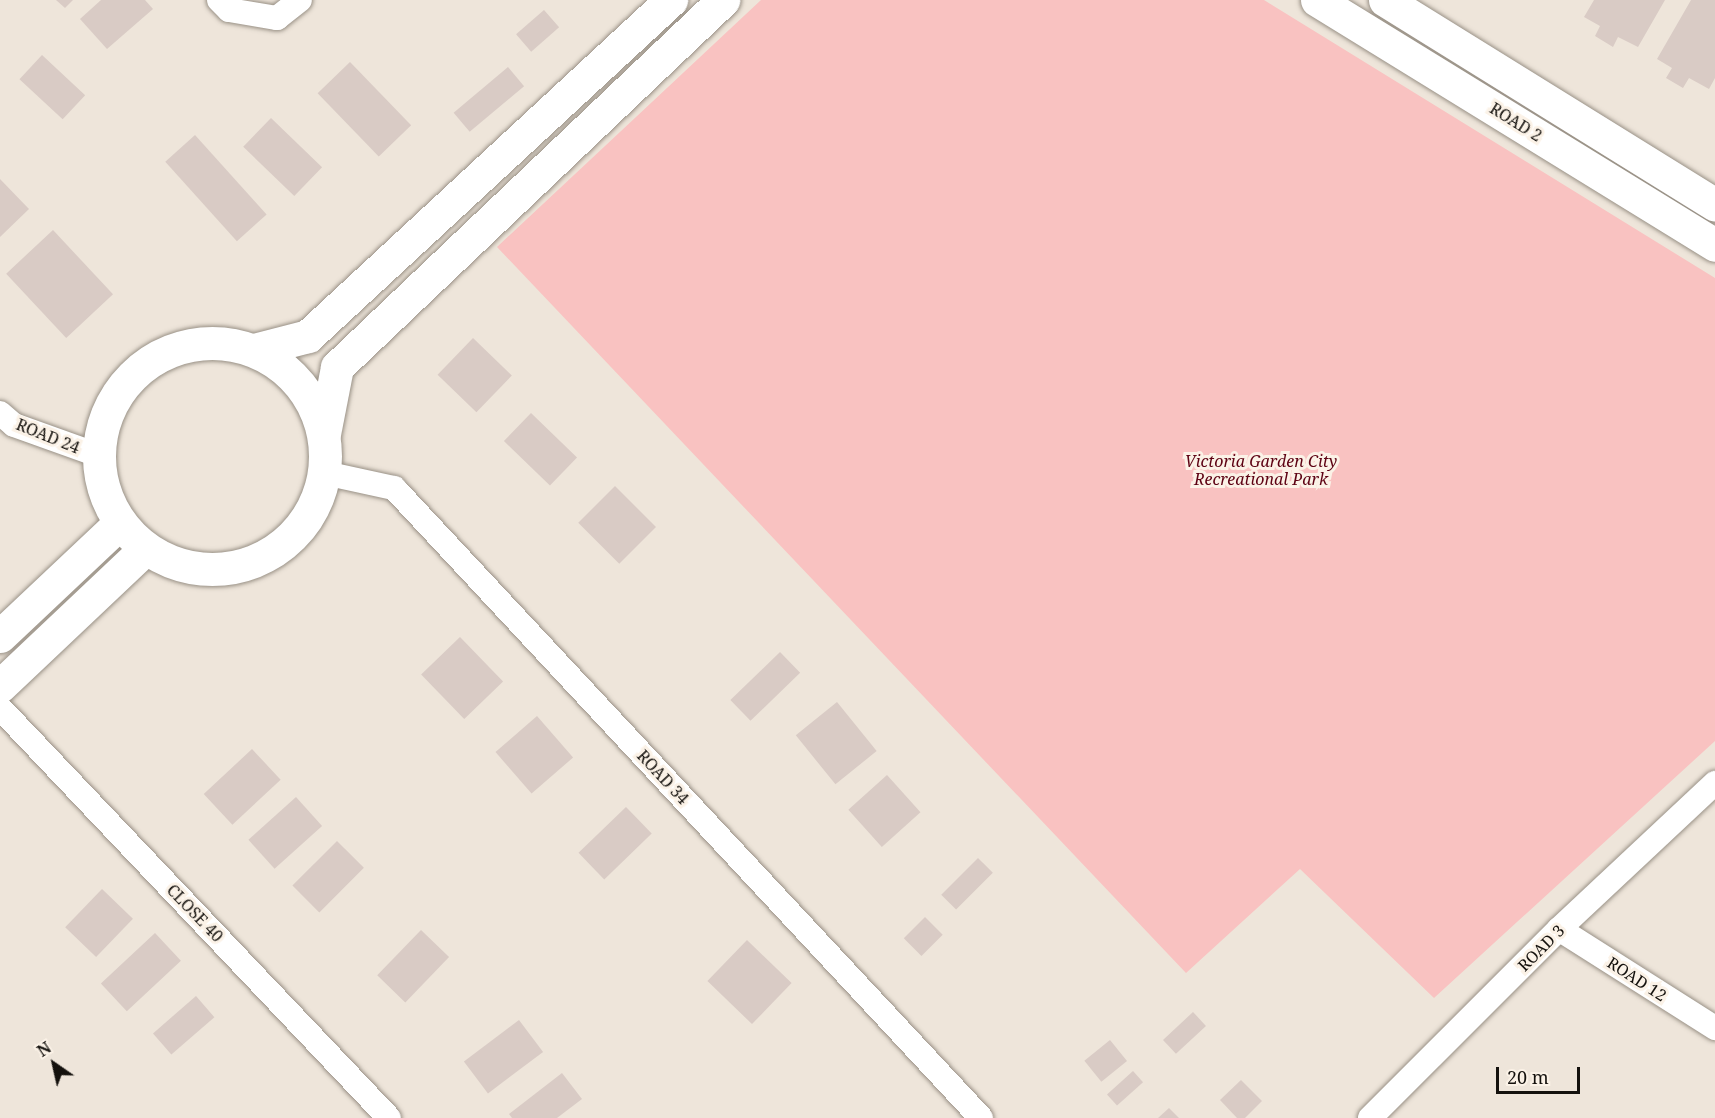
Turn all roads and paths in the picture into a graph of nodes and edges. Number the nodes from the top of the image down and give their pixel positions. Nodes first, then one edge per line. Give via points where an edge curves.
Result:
1 (219, 0) edge
2 (300, 0) edge
3 (670, 0) edge
4 (723, 0) edge
5 (1317, 0) edge
6 (1385, 0) edge
7 (1443, 36) junction
8 (1426, 67) junction
9 (1715, 205) edge
10 (1715, 245) edge
11 (254, 350) junction
12 (0, 413) edge
13 (324, 434) junction
14 (98, 455) junction
15 (325, 473) junction
16 (120, 523) junction
17 (145, 549) junction
18 (0, 636) edge
19 (0, 686) edge
20 (0, 708) edge
21 (1715, 783) edge
22 (1559, 929) junction
23 (1715, 1028) edge
24 (389, 1118) edge
25 (981, 1118) edge
26 (1371, 1118) edge

1 - 2 street via 229,10 277,18
3 - 11 street via 308,336
4 - 13 street via 337,367
5 - 8 street, ROAD 2
6 - 7 street
7 - 8 street
7 - 9 street
8 - 10 street, ROAD 2
11 - 13 street via 285,369 310,398
11 - 14 street via 209,344 182,347 149,363 123,387 109,411
12 - 14 street, ROAD 24 via 14,425
13 - 15 street
14 - 16 street via 104,491
15 - 17 street via 313,509 301,525 289,540 256,561 219,570 180,565
15 - 25 street, ROAD 34 via 394,488
16 - 17 street
16 - 18 street
17 - 19 street
20 - 24 street, CLOSE 40
21 - 22 street, ROAD 3
22 - 23 street, ROAD 12
22 - 26 street, ROAD 3

